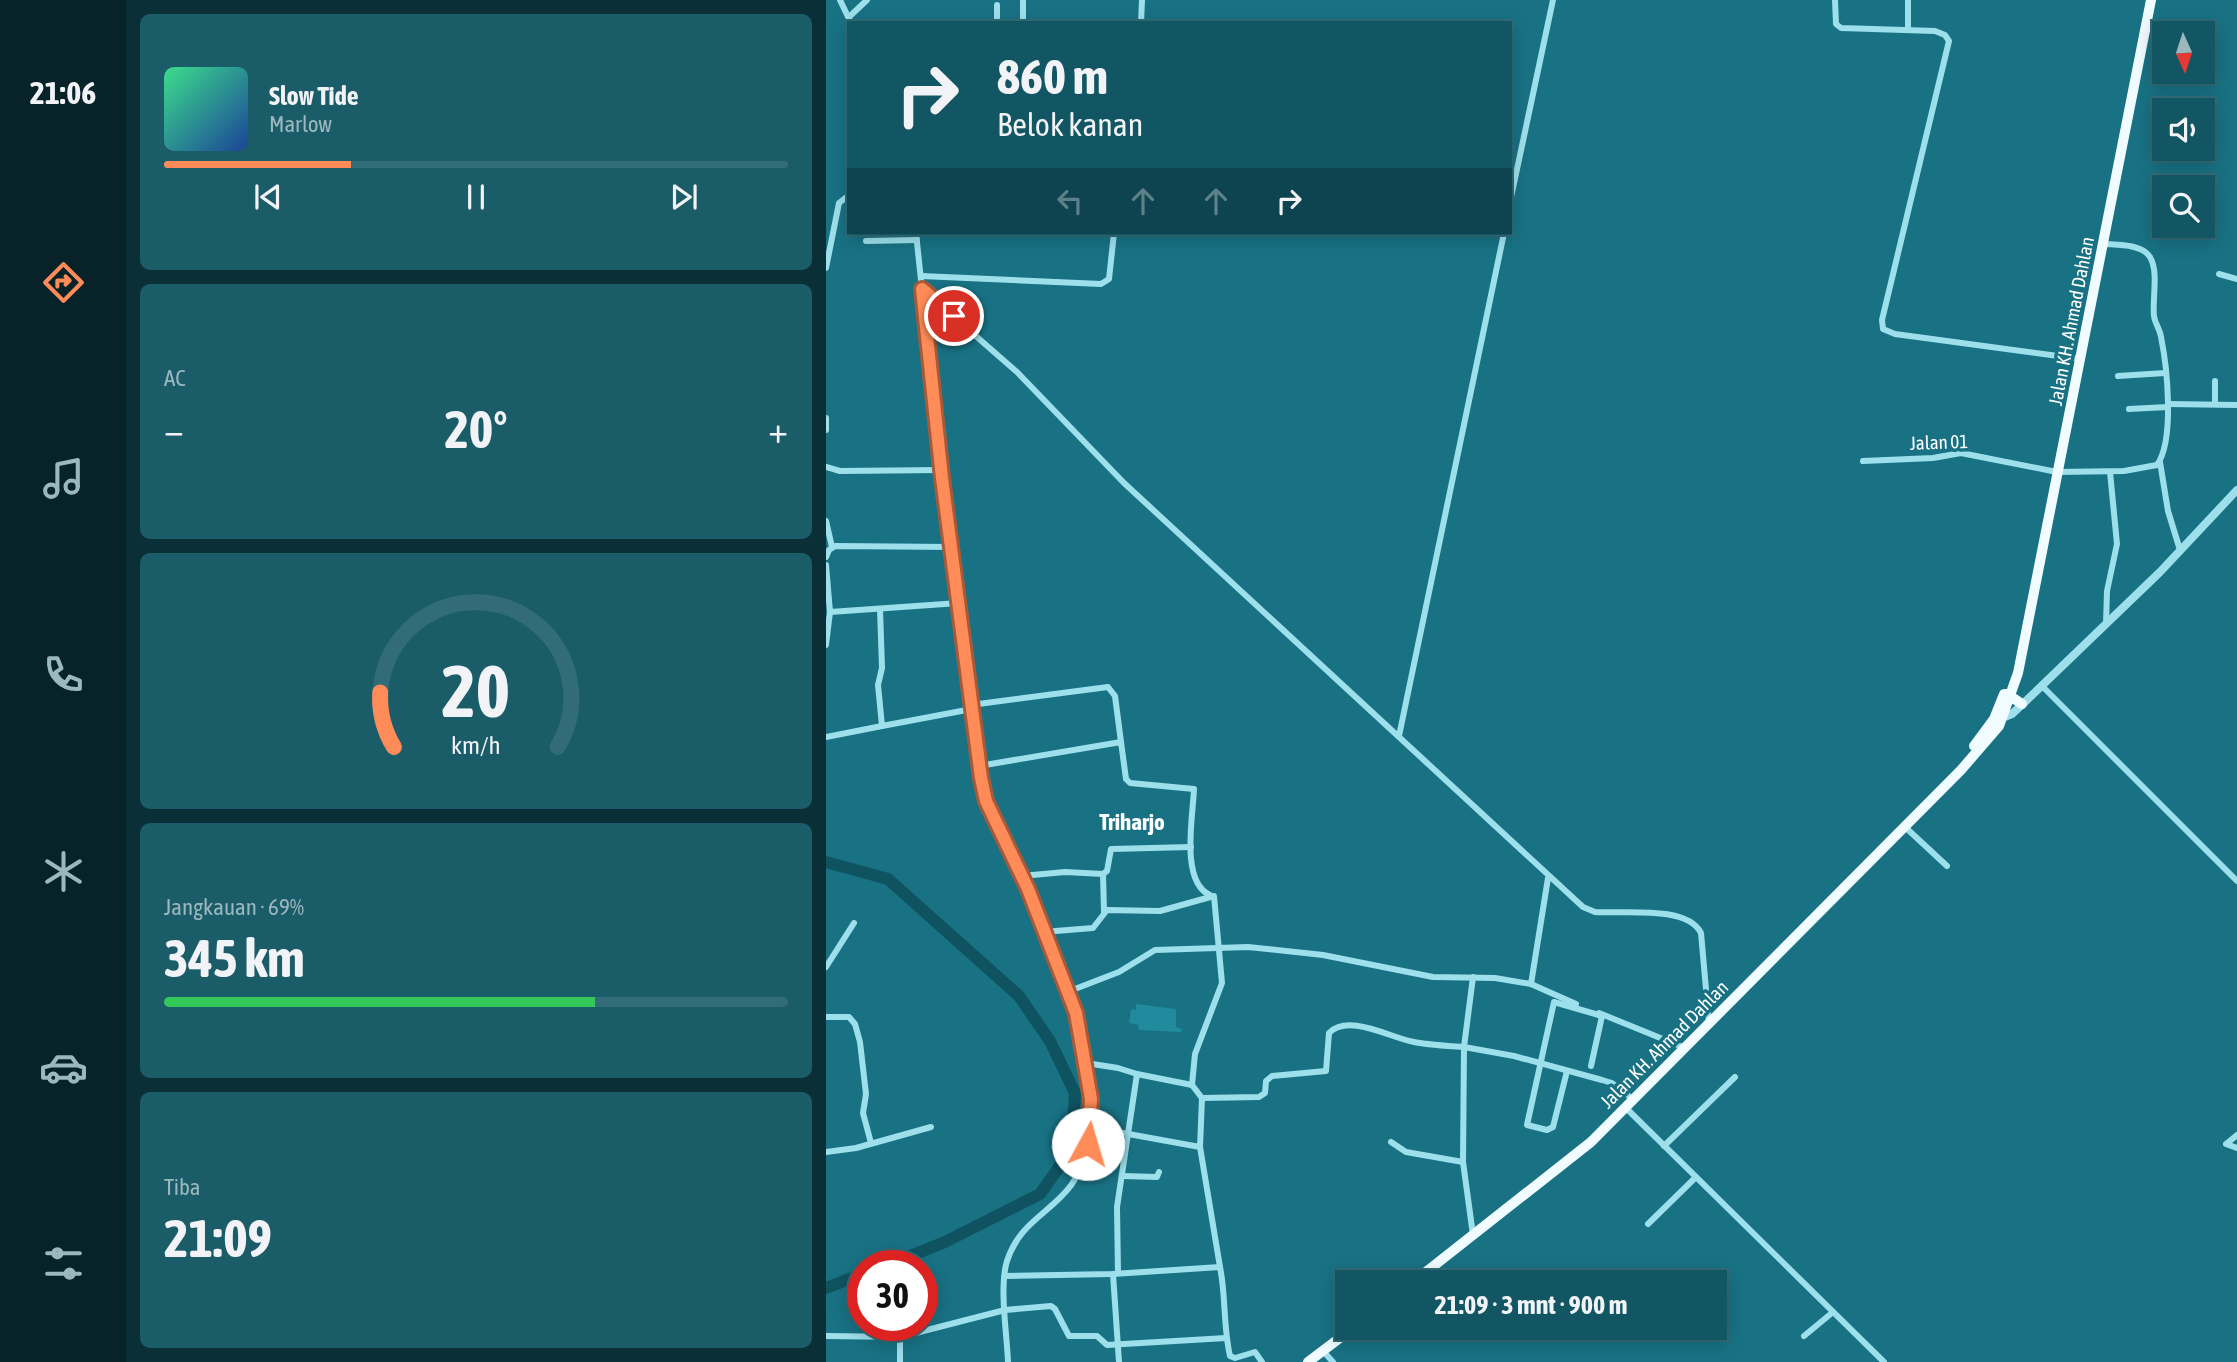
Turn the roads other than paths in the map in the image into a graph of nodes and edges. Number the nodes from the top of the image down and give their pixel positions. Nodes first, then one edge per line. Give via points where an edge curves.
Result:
1 (841, 0) edge
2 (867, 0) edge
3 (1023, 0) edge
4 (1142, 0) edge
5 (1553, 0) edge
6 (1835, 0) edge
7 (1908, 0) edge
8 (2151, 0) edge
9 (998, 5) dead end
10 (850, 20) edge
11 (996, 21) edge
12 (1023, 21) edge
13 (1141, 21) edge
14 (1908, 30) junction
15 (1512, 193) edge
16 (847, 197) edge
17 (1114, 235) edge
18 (1504, 235) edge
19 (916, 236) edge
20 (866, 241) dead end
21 (2104, 244) junction
22 (827, 251) edge
23 (826, 268) edge
24 (2219, 274) dead end
25 (921, 276) junction
26 (2237, 279) edge
27 (922, 289) junction
28 (2081, 359) junction
29 (2165, 373) junction
30 (2118, 376) dead end
31 (2216, 381) dead end
32 (2215, 404) junction
33 (2237, 405) edge
34 (2168, 406) junction
35 (2129, 409) dead end
36 (826, 418) edge
37 (826, 430) edge
38 (1863, 461) dead end
39 (2160, 462) junction
40 (826, 470) edge
41 (941, 470) junction
42 (2057, 472) junction
43 (2110, 472) junction
44 (2237, 490) edge
45 (2233, 499) edge
46 (826, 521) edge
47 (832, 547) junction
48 (951, 547) junction
49 (2180, 550) junction
50 (826, 557) edge
51 (826, 565) edge
52 (959, 603) junction
53 (880, 609) junction
54 (830, 611) junction
55 (2106, 624) junction
56 (826, 645) edge
57 (2042, 686) junction
58 (2008, 695) junction
59 (2022, 704) junction
60 (971, 707) junction
61 (1999, 719) junction
62 (882, 726) junction
63 (1399, 736) junction
64 (826, 737) edge
65 (1121, 742) junction
66 (979, 766) junction
67 (1907, 828) junction
68 (1191, 847) junction
69 (1947, 866) dead end
70 (1103, 874) junction
71 (1022, 876) junction
72 (1548, 878) junction
73 (2237, 881) edge
74 (1211, 895) junction
75 (1104, 912) junction
76 (854, 923) dead end
77 (1043, 932) junction
78 (1221, 948) junction
79 (826, 967) edge
80 (1473, 977) junction
81 (1531, 984) junction
82 (1067, 992) junction
83 (826, 1017) edge
84 (1709, 1024) junction
85 (1464, 1047) junction
86 (1685, 1048) junction
87 (1086, 1063) junction
88 (1539, 1063) junction
89 (1591, 1066) dead end
90 (1567, 1070) junction
91 (1137, 1074) junction
92 (1734, 1077) dead end
93 (1192, 1085) junction
94 (1202, 1098) junction
95 (1630, 1104) junction
96 (930, 1127) dead end
97 (1090, 1127) junction
98 (1129, 1135) junction
99 (2237, 1135) edge
100 (1391, 1142) dead end
101 (871, 1143) junction
102 (1664, 1146) junction
103 (1200, 1147) junction
104 (2237, 1148) edge
105 (826, 1152) edge
106 (1463, 1162) junction
107 (1159, 1172) dead end
108 (1123, 1176) junction
109 (1696, 1177) junction
110 (1648, 1224) dead end
111 (1473, 1237) junction
112 (1220, 1267) junction
113 (1429, 1270) edge
114 (1116, 1274) junction
115 (1005, 1276) junction
116 (1005, 1310) junction
117 (1833, 1312) junction
118 (938, 1327) edge
119 (826, 1336) edge
120 (847, 1336) edge
121 (1804, 1336) dead end
122 (1226, 1338) junction
123 (1337, 1340) edge
124 (900, 1341) edge
125 (1118, 1345) junction
126 (1322, 1351) junction
127 (900, 1362) edge
128 (1008, 1362) edge
129 (1119, 1362) edge
130 (1262, 1362) edge
131 (1308, 1362) edge
132 (1333, 1362) edge
133 (1884, 1362) edge

1 - 10 street
2 - 10 street
3 - 12 street
4 - 13 street
5 - 15 street
6 - 14 street via 1840,28
7 - 14 street
8 - 21 highway, Jalan KH. Ahmad Dahlan
9 - 11 street
14 - 28 street via 1941,33 1948,37 1949,46 1883,329
16 - 22 street via 839,203
17 - 25 street via 1109,279 1101,284
18 - 63 street
19 - 20 street
19 - 25 street
21 - 28 highway, Jalan KH. Ahmad Dahlan
21 - 29 street via 2134,247 2151,259 2154,320
22 - 23 street
24 - 26 street
25 - 27 street
27 - 41 street
27 - 63 street via 1017,372 1124,483
28 - 42 highway, Jalan KH. Ahmad Dahlan
29 - 30 street
29 - 34 street
31 - 32 street
32 - 33 street
32 - 34 street
34 - 35 street
34 - 39 street via 2168,440
36 - 37 street
38 - 42 street, Jalan 01 via 1961,453
39 - 43 street, Jalan 01 via 2149,469
39 - 49 street
40 - 41 street
41 - 48 street
42 - 43 street, Jalan 01
42 - 58 highway, Jalan KH. Ahmad Dahlan via 2022,649
43 - 55 street via 2117,544 2107,591
44 - 45 street
45 - 49 street
46 - 47 street
47 - 48 street
47 - 50 street
48 - 52 street
49 - 55 street
51 - 54 street
52 - 53 street
52 - 60 street
53 - 54 street
53 - 62 street
54 - 56 street
55 - 57 street
57 - 59 street
57 - 73 street
58 - 59 highway
58 - 61 highway, Jalan KH. Ahmad Dahlan
59 - 61 street
60 - 62 street
60 - 65 street via 1108,687 1115,696
60 - 66 street
61 - 67 highway, Jalan KH. Ahmad Dahlan
62 - 64 street
63 - 72 street
65 - 66 street
65 - 68 street via 1130,783 1194,789
66 - 71 street via 986,801
67 - 69 street
67 - 84 highway, Jalan KH. Ahmad Dahlan
68 - 70 street via 1111,849
68 - 74 street via 1194,876 1202,891
70 - 71 street
70 - 75 street
71 - 77 street
72 - 81 street
72 - 84 street via 1588,910 1680,915 1696,925 1701,933
74 - 75 street via 1160,911
74 - 78 street via 1216,902
75 - 77 street via 1094,928
76 - 79 street
77 - 82 street
78 - 80 street via 1279,948 1433,977
78 - 82 street via 1155,950 1119,972
78 - 93 street via 1222,984 1195,1054
80 - 81 street
80 - 85 street
81 - 86 street
82 - 87 street via 1082,1034
83 - 101 street via 849,1017 857,1029 866,1094 863,1113
84 - 86 highway, Jalan KH. Ahmad Dahlan
85 - 88 street
85 - 94 street via 1413,1042 1362,1027 1336,1028 1329,1033 1326,1071 1272,1076 1259,1097
85 - 106 street
86 - 95 highway, Jalan KH. Ahmad Dahlan
87 - 91 street
87 - 97 street
88 - 89 street via 1554,1002 1602,1016
88 - 90 street
88 - 90 street via 1526,1119 1530,1126 1553,1127
90 - 95 street via 1612,1083
91 - 93 street
91 - 98 street
92 - 102 street
93 - 94 street
94 - 103 street
95 - 102 street
95 - 111 highway, Jalan KH. Ahmad Dahlan via 1591,1142
96 - 101 street
97 - 98 street
97 - 115 street via 1084,1161 1073,1186 1026,1229 1008,1258
98 - 103 street
98 - 108 street
99 - 104 street via 2226,1144
100 - 106 street via 1406,1152
101 - 105 street
102 - 109 street
103 - 112 street
106 - 111 street
107 - 108 street via 1154,1179
108 - 114 street via 1117,1207
109 - 110 street
109 - 117 street
111 - 113 highway, Jalan KH. Ahmad Dahlan
112 - 114 street
112 - 122 street
114 - 115 street
114 - 125 street
115 - 116 street
116 - 118 street
116 - 125 street via 1051,1306 1069,1336 1097,1336 1105,1345
116 - 128 street
117 - 121 street
117 - 133 street
119 - 120 street
122 - 125 street
122 - 130 street via 1232,1357 1255,1352
123 - 126 highway
124 - 127 street
125 - 129 street
126 - 131 highway
126 - 132 street

